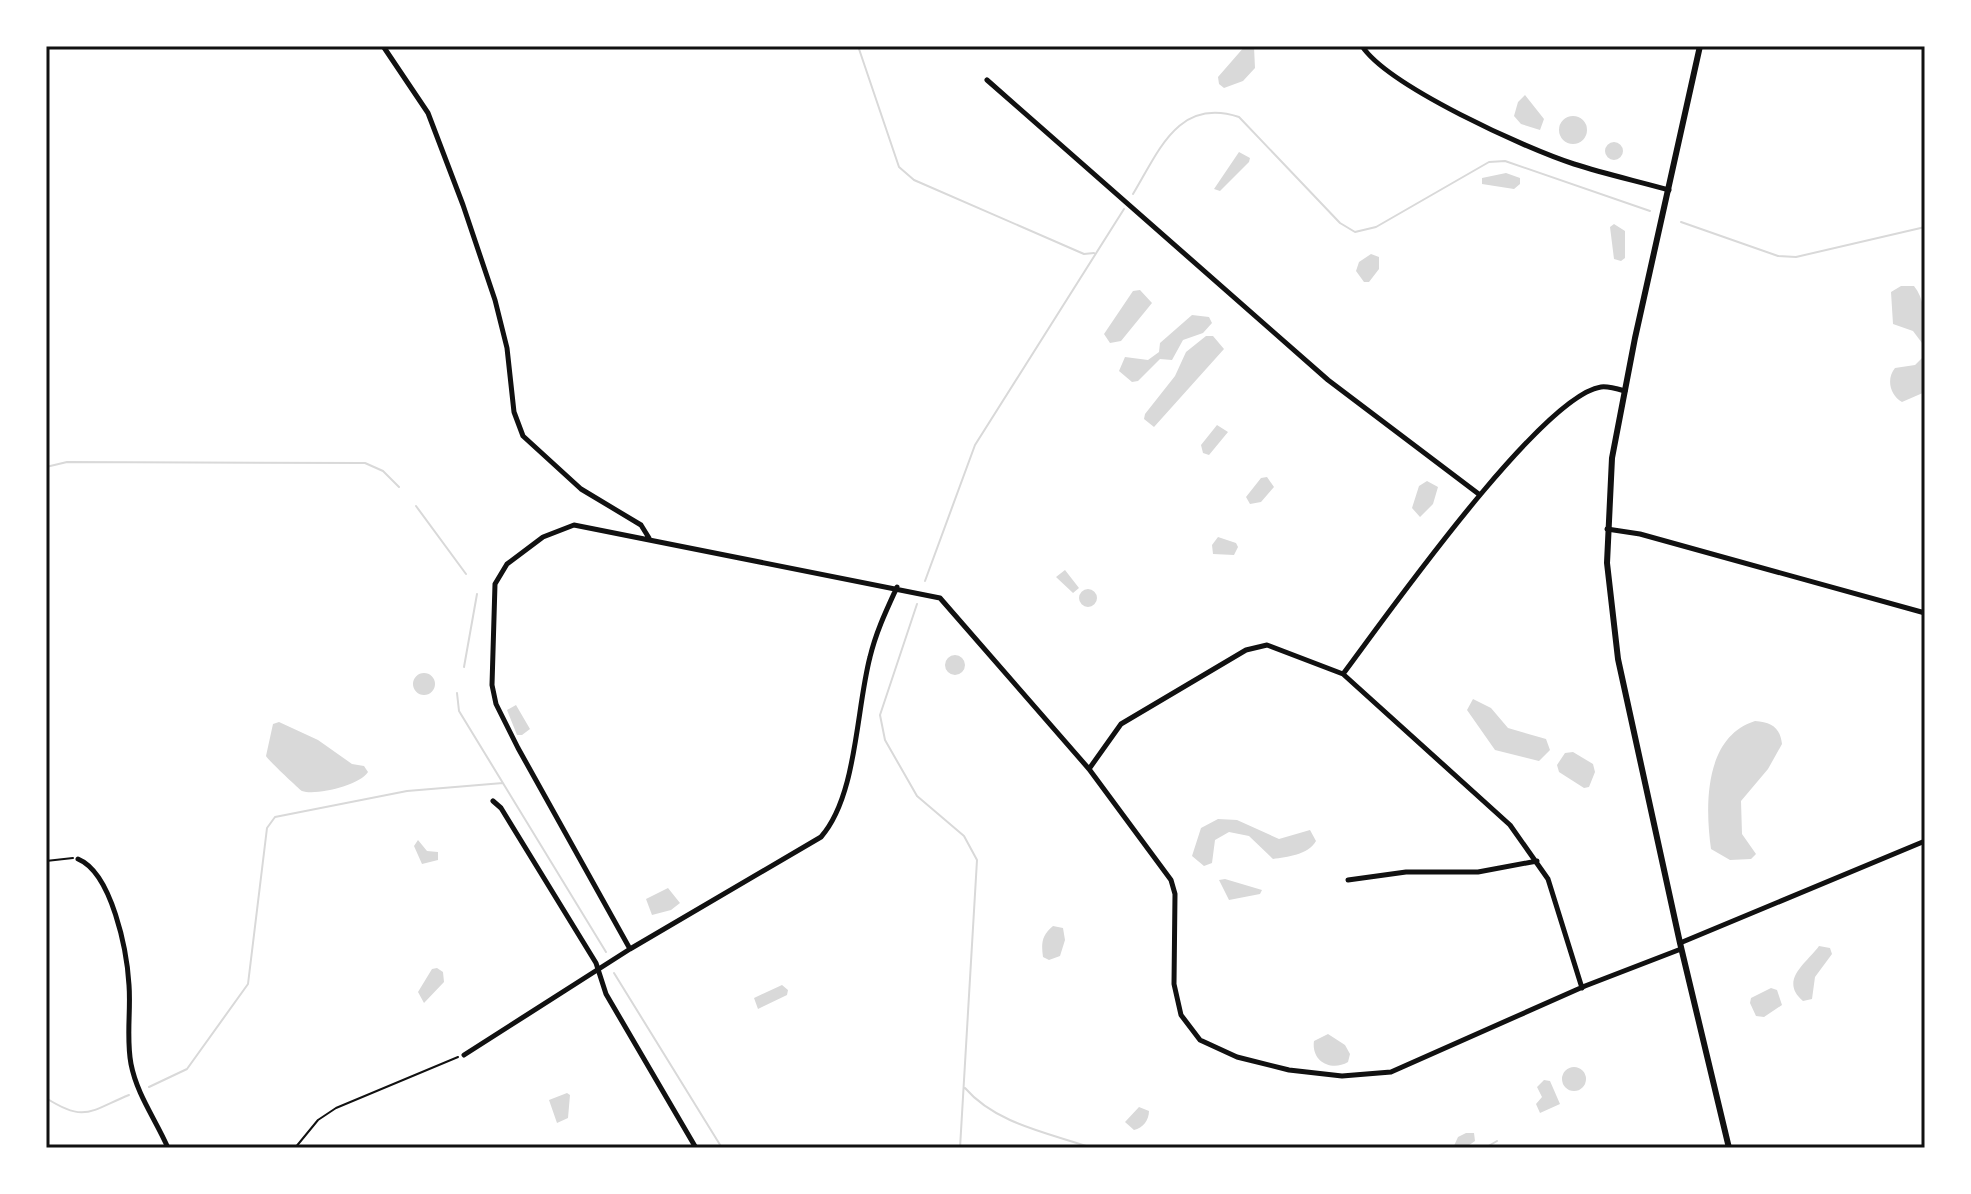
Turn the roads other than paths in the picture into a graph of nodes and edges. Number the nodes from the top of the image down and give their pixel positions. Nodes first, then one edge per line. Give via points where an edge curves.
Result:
1 (383, 46) edge
2 (1362, 46) edge
3 (1700, 46) edge
4 (987, 80) dead end
5 (1669, 190) junction
6 (1625, 391) junction
7 (1480, 495) junction
8 (1606, 529) junction
9 (649, 539) junction
10 (897, 587) junction
11 (1925, 613) edge
12 (1343, 674) junction
13 (1089, 769) junction
14 (493, 801) dead end
15 (1925, 841) edge
16 (78, 859) road end
17 (1537, 861) junction
18 (1348, 880) dead end
19 (1680, 946) junction
20 (630, 949) junction
21 (599, 969) junction
22 (1582, 988) junction
23 (464, 1055) road end
24 (168, 1148) edge
25 (696, 1148) edge
26 (1729, 1148) edge

1 - 9 street via 428,113 463,205 495,300 523,436 581,489 641,525
2 - 5 street via 1396,76 1531,148
3 - 5 main road
4 - 7 street via 1328,380
5 - 6 main road
6 - 7 street via 1602,386 1571,400
6 - 8 main road
7 - 12 street
8 - 11 street
8 - 19 main road via 1618,659
9 - 10 street
9 - 20 street via 574,525 543,537 507,564 495,584 492,641 496,704
10 - 13 street via 940,598
10 - 20 street via 869,659 833,823 821,837
12 - 13 street via 1267,645 1246,650 1121,724
12 - 17 street via 1510,825
13 - 22 street via 1171,880 1174,984 1181,1015 1200,1040 1237,1057 1342,1076 1391,1072
14 - 21 street
15 - 19 street
16 - 24 street via 101,880 114,910 129,982 132,1071
17 - 18 street via 1478,872 1406,872
17 - 22 street via 1557,900
19 - 22 street
19 - 26 main road
20 - 21 street
21 - 23 street
21 - 25 street via 606,994

